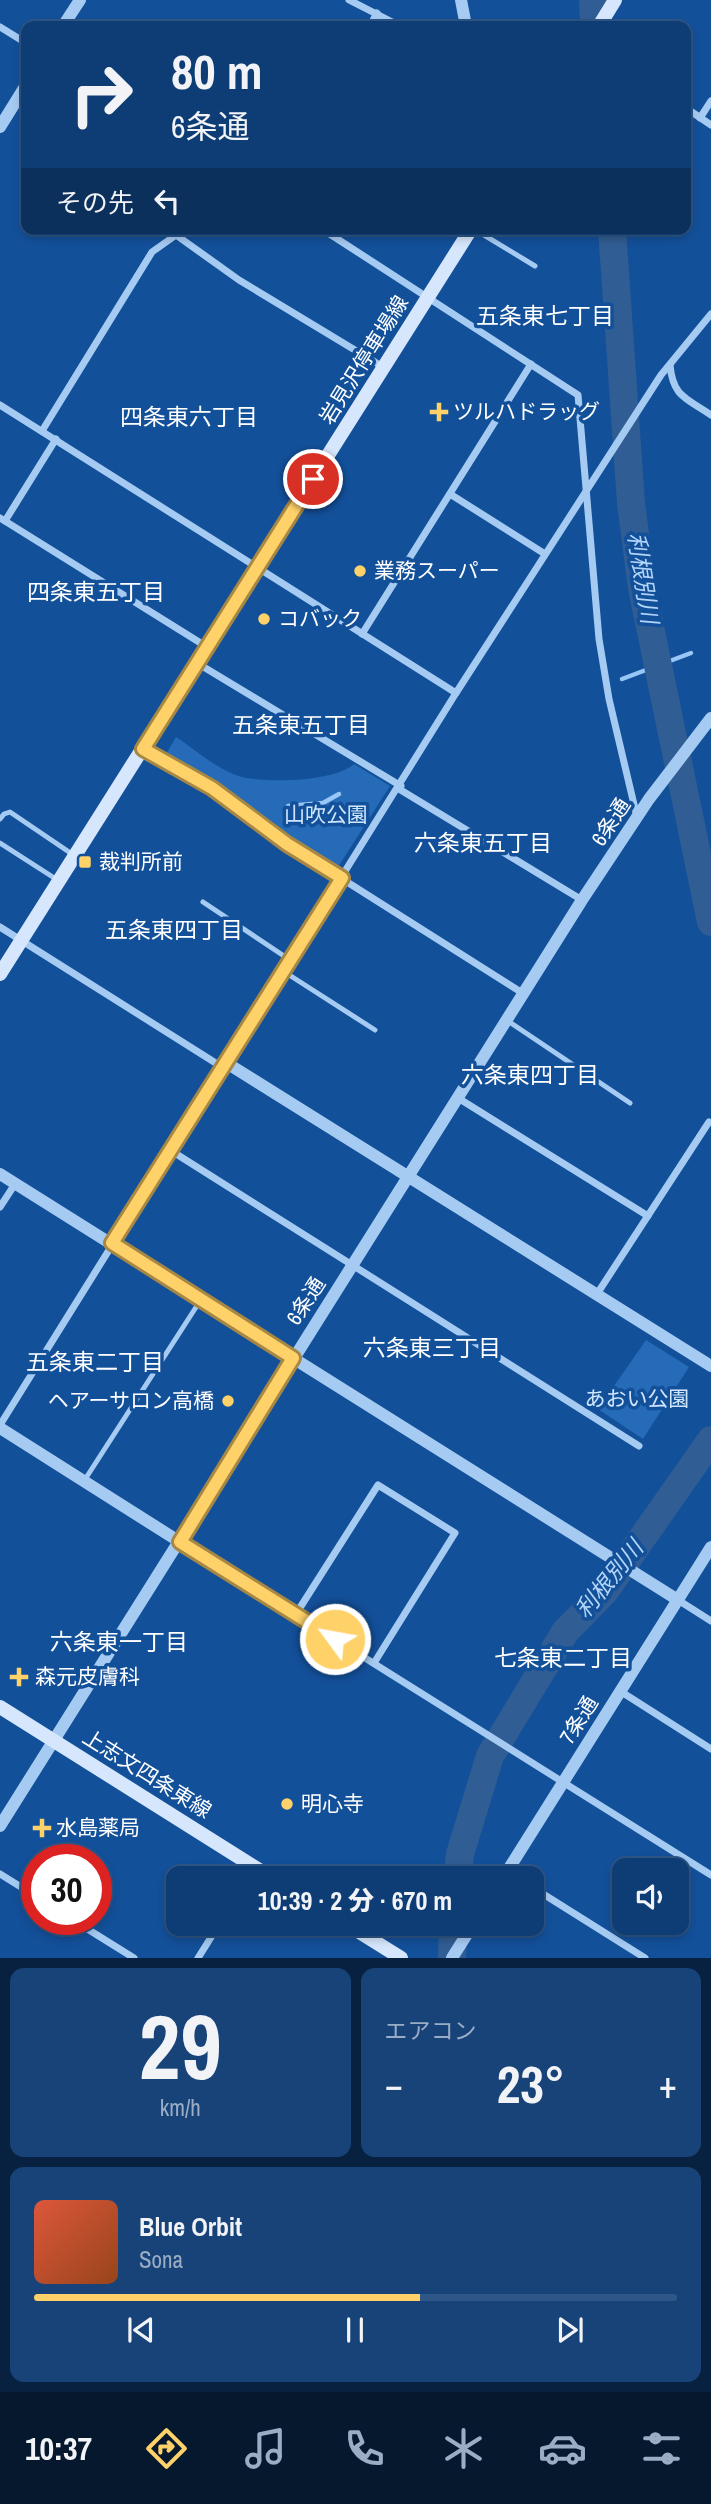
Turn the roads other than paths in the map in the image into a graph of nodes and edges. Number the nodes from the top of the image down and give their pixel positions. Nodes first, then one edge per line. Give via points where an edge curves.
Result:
1 (80, 0) edge
2 (349, 0) edge
3 (461, 0) edge
4 (615, 0) edge
5 (377, 13) junction
6 (66, 21) edge
7 (373, 21) edge
8 (391, 21) edge
9 (465, 21) edge
10 (602, 21) edge
11 (0, 27) edge
12 (21, 40) edge
13 (21, 93) edge
14 (711, 101) edge
15 (691, 111) edge
16 (701, 118) junction
17 (711, 125) edge
18 (0, 127) edge
19 (173, 235) edge
20 (181, 235) edge
21 (331, 235) edge
22 (468, 235) edge
23 (482, 235) edge
24 (536, 266) dead end
25 (428, 298) junction
26 (711, 314) edge
27 (531, 364) junction
28 (670, 365) junction
29 (384, 368) junction
30 (0, 405) edge
31 (711, 415) edge
32 (42, 430) junction
33 (56, 439) junction
34 (450, 494) junction
35 (585, 494) junction
36 (3, 519) edge
37 (545, 554) junction
38 (257, 568) junction
39 (362, 635) junction
40 (207, 647) junction
41 (197, 663) junction
42 (456, 693) junction
43 (708, 722) edge
44 (143, 749) junction
45 (400, 787) junction
46 (637, 818) junction
47 (0, 819) edge
48 (0, 844) edge
49 (75, 856) junction
50 (342, 878) junction
51 (59, 881) junction
52 (582, 900) junction
53 (203, 902) dead end
54 (0, 927) edge
55 (21, 941) junction
56 (290, 960) junction
57 (283, 971) junction
58 (0, 974) edge
59 (524, 994) junction
60 (507, 1021) junction
61 (374, 1030) dead end
62 (223, 1064) junction
63 (458, 1098) junction
64 (630, 1103) dead end
65 (709, 1122) edge
66 (170, 1150) junction
67 (0, 1174) edge
68 (409, 1176) junction
69 (15, 1184) junction
70 (0, 1207) edge
71 (648, 1216) junction
72 (112, 1243) junction
73 (352, 1266) junction
74 (597, 1294) junction
75 (201, 1300) junction
76 (293, 1358) junction
77 (708, 1364) edge
78 (0, 1426) edge
79 (639, 1446) dead end
80 (84, 1481) junction
81 (180, 1542) junction
82 (711, 1547) edge
83 (678, 1600) junction
84 (296, 1614) junction
85 (711, 1621) edge
86 (374, 1663) junction
87 (620, 1691) junction
88 (0, 1707) edge
89 (54, 1741) junction
90 (711, 1749) edge
91 (563, 1783) junction
92 (0, 1826) edge
93 (242, 1866) edge
94 (515, 1866) edge
95 (0, 1874) edge
96 (711, 1875) edge
97 (21, 1887) edge
98 (544, 1895) edge
99 (97, 1935) edge
100 (212, 1936) edge
101 (366, 1936) edge
102 (466, 1936) edge
103 (134, 1958) edge
104 (198, 1958) edge
105 (401, 1958) edge
106 (452, 1958) edge
107 (645, 1958) edge

1 - 6 street
2 - 5 street
3 - 9 street
4 - 10 main road
5 - 7 street
5 - 8 street
11 - 12 street
13 - 18 street
14 - 16 street
15 - 16 street
16 - 17 street
19 - 32 street via 152,252
20 - 29 street via 239,280
21 - 25 street
22 - 25 main road, 岩見沢停車場線
23 - 24 lane
25 - 27 street
25 - 29 main road, 岩見沢停車場線
26 - 28 street
27 - 34 street
27 - 35 street via 578,395
28 - 31 street via 678,394
28 - 35 street
29 - 38 main road, 岩見沢停車場線
30 - 32 street
32 - 33 street
33 - 36 street
33 - 38 street
34 - 37 street
34 - 39 street
35 - 37 street
35 - 46 street via 604,678
36 - 40 street
37 - 42 street
38 - 39 street
38 - 40 main road, 岩見沢停車場線
39 - 42 street
40 - 41 main road, 岩見沢停車場線
41 - 44 main road, 岩見沢停車場線
41 - 45 street
42 - 45 street
43 - 46 street, 6条通
44 - 49 main road, 岩見沢停車場線
44 - 50 street via 212,788
45 - 50 street
45 - 52 street
46 - 52 street, 6条通
47 - 49 lane via 10,812
48 - 51 lane
49 - 51 main road, 岩見沢停車場線
50 - 56 street
50 - 59 street
51 - 55 main road, 岩見沢停車場線
52 - 59 street, 6条通
53 - 56 lane
54 - 55 street
55 - 58 main road, 岩見沢停車場線
55 - 62 street
56 - 57 street
57 - 61 lane
57 - 62 street
59 - 60 street, 6条通
60 - 63 street, 6条通
60 - 64 lane
62 - 66 street
62 - 68 street
63 - 68 street, 6条通
63 - 71 street
65 - 71 street
66 - 72 street
66 - 73 street
67 - 69 street
68 - 73 street, 6条通
68 - 74 street
69 - 70 street
69 - 72 street
71 - 74 street
72 - 75 street
72 - 78 street
73 - 76 street, 6条通
73 - 79 street
74 - 77 street
75 - 76 street
75 - 80 lane
76 - 81 street, 6条通
76 - 83 street
78 - 80 street
80 - 81 street
81 - 84 street
81 - 89 street, 6条通
82 - 83 street, 7条通
83 - 85 street
83 - 87 street, 7条通
84 - 86 street
84 - 86 street via 378,1485 454,1533
86 - 91 street
87 - 90 street
87 - 91 street, 7条通
88 - 89 main road, 上志文四条東線
89 - 92 street, 6条通
89 - 93 main road, 上志文四条東線
91 - 94 street, 7条通
91 - 96 street
95 - 97 street
98 - 107 street
99 - 103 street
100 - 104 street
101 - 105 main road
102 - 106 street

